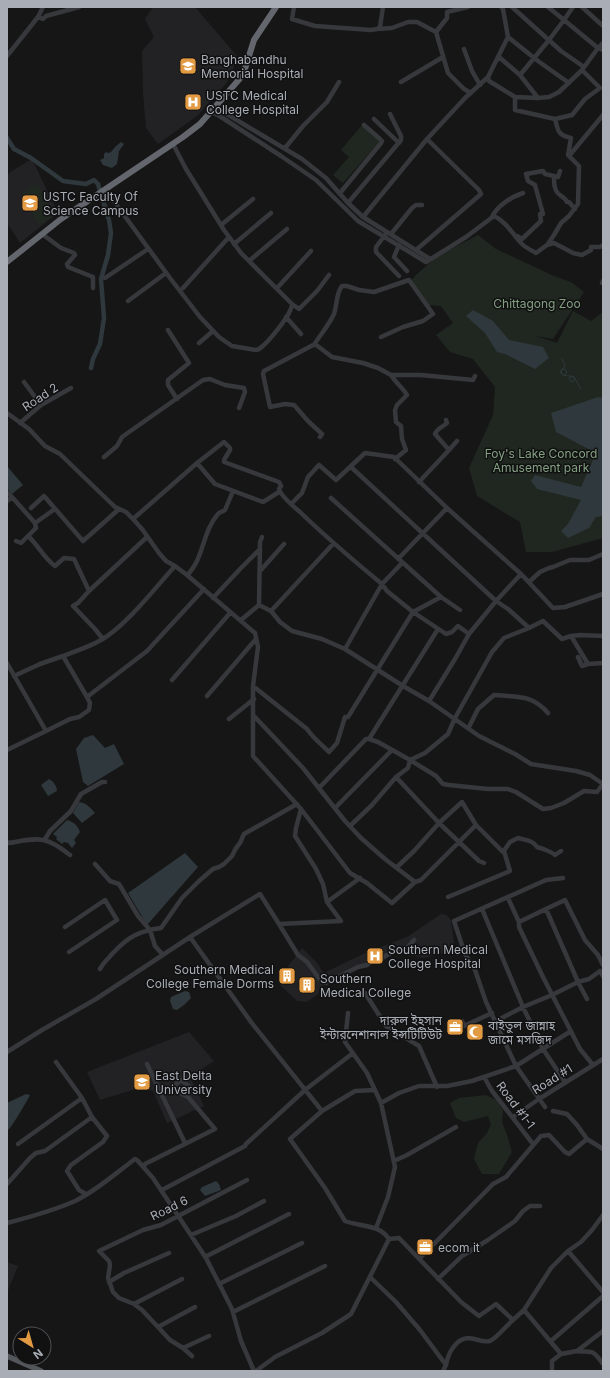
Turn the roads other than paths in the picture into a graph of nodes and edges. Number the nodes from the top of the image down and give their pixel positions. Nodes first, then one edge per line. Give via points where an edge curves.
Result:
1 (43, 7) edge
2 (79, 7) edge
3 (276, 7) edge
4 (294, 7) edge
5 (383, 7) edge
6 (468, 7) edge
7 (512, 7) edge
8 (548, 7) edge
9 (573, 7) edge
10 (582, 7) edge
11 (503, 8) edge
12 (38, 17) junction
13 (564, 20) junction
14 (603, 26) edge
15 (378, 29) junction
16 (436, 32) junction
17 (508, 37) junction
18 (549, 40) junction
19 (603, 43) edge
20 (464, 49) dead end
21 (601, 49) edge
22 (7, 56) edge
23 (443, 57) junction
24 (499, 57) junction
25 (534, 58) junction
26 (583, 69) junction
27 (520, 75) junction
28 (488, 77) junction
29 (339, 82) dead end
30 (401, 82) dead end
31 (568, 83) junction
32 (480, 85) junction
33 (471, 93) junction
34 (515, 97) junction
35 (538, 98) junction
36 (215, 106) junction
37 (210, 112) junction
38 (390, 114) dead end
39 (603, 115) edge
40 (374, 119) dead end
41 (555, 119) junction
42 (364, 125) dead end
43 (428, 139) junction
44 (399, 143) junction
45 (173, 144) junction
46 (285, 148) junction
47 (569, 156) junction
48 (560, 171) dead end
49 (554, 176) junction
50 (102, 191) junction
51 (340, 193) junction
52 (523, 193) dead end
53 (253, 199) dead end
54 (348, 203) junction
55 (422, 205) dead end
56 (575, 209) junction
57 (271, 213) dead end
58 (363, 217) junction
59 (492, 217) junction
60 (221, 225) junction
61 (287, 230) dead end
62 (389, 233) junction
63 (42, 234) junction
64 (384, 236) junction
65 (516, 236) junction
66 (229, 237) junction
67 (234, 244) junction
68 (547, 245) junction
69 (603, 245) edge
70 (399, 246) junction
71 (148, 249) junction
72 (416, 250) junction
73 (311, 251) dead end
74 (249, 261) junction
75 (428, 261) junction
76 (7, 262) edge
77 (407, 271) dead end
78 (166, 273) junction
79 (329, 275) dead end
80 (399, 276) dead end
81 (105, 278) dead end
82 (93, 288) dead end
83 (183, 288) dead end
84 (277, 288) junction
85 (128, 301) dead end
86 (292, 304) junction
87 (286, 317) junction
88 (168, 330) dead end
89 (213, 331) junction
90 (301, 334) dead end
91 (381, 337) dead end
92 (199, 343) dead end
93 (314, 344) junction
94 (391, 376) junction
95 (475, 376) dead end
96 (24, 382) dead end
97 (71, 388) dead end
98 (177, 399) junction
99 (41, 405) junction
100 (239, 408) dead end
101 (7, 413) edge
102 (446, 420) dead end
103 (20, 423) junction
104 (320, 437) dead end
105 (457, 441) dead end
106 (449, 450) junction
107 (104, 457) dead end
108 (395, 459) junction
109 (197, 463) junction
110 (351, 467) junction
111 (419, 482) junction
112 (233, 491) junction
113 (7, 492) edge
114 (279, 492) junction
115 (12, 497) junction
116 (331, 498) dead end
117 (7, 501) edge
118 (291, 504) junction
119 (31, 508) dead end
120 (447, 508) junction
121 (119, 509) junction
122 (55, 510) junction
123 (133, 519) junction
124 (35, 524) junction
125 (423, 533) junction
126 (28, 536) junction
127 (147, 537) junction
128 (262, 537) dead end
129 (16, 541) dead end
130 (284, 544) dead end
131 (333, 544) junction
132 (260, 549) junction
133 (603, 554) edge
134 (400, 561) junction
135 (175, 566) junction
136 (260, 571) junction
137 (521, 574) junction
138 (187, 575) junction
139 (529, 582) junction
140 (382, 584) junction
141 (204, 589) junction
142 (89, 591) junction
143 (603, 594) edge
144 (441, 597) junction
145 (213, 598) junction
146 (496, 601) junction
147 (259, 605) junction
148 (460, 610) dead end
149 (271, 611) junction
150 (413, 612) junction
151 (230, 613) junction
152 (241, 620) junction
153 (529, 628) junction
154 (438, 629) junction
155 (469, 634) junction
156 (571, 636) junction
157 (603, 636) edge
158 (103, 639) junction
159 (256, 639) junction
160 (345, 649) junction
161 (63, 656) junction
162 (578, 657) dead end
163 (7, 663) edge
164 (603, 663) edge
165 (588, 664) junction
166 (377, 668) junction
167 (14, 676) junction
168 (172, 680) dead end
169 (253, 686) junction
170 (403, 686) junction
171 (207, 696) dead end
172 (87, 697) junction
173 (254, 699) junction
174 (429, 701) junction
175 (548, 713) dead end
176 (254, 716) junction
177 (455, 718) junction
178 (229, 719) dead end
179 (469, 727) junction
180 (46, 730) junction
181 (369, 739) junction
182 (7, 750) edge
183 (392, 750) junction
184 (410, 760) junction
185 (396, 777) junction
186 (105, 782) dead end
187 (603, 784) edge
188 (319, 788) junction
189 (297, 804) junction
190 (335, 808) junction
191 (301, 809) junction
192 (439, 823) junction
193 (476, 825) junction
194 (350, 826) junction
195 (45, 839) junction
196 (7, 842) edge
197 (459, 842) junction
198 (504, 851) junction
199 (561, 851) dead end
200 (70, 855) dead end
201 (484, 863) dead end
202 (95, 864) dead end
203 (397, 867) junction
204 (360, 878) junction
205 (563, 878) dead end
206 (415, 882) junction
207 (448, 897) dead end
208 (508, 898) junction
209 (327, 902) junction
210 (482, 909) junction
211 (546, 909) junction
212 (519, 922) junction
213 (279, 924) junction
214 (65, 927) dead end
215 (150, 930) junction
216 (190, 937) junction
217 (414, 940) dead end
218 (69, 952) dead end
219 (162, 955) junction
220 (603, 965) edge
221 (100, 969) dead end
222 (602, 972) edge
223 (578, 982) junction
224 (365, 993) dead end
225 (552, 995) junction
226 (587, 999) dead end
227 (523, 1007) junction
228 (348, 1013) dead end
229 (492, 1013) junction
230 (462, 1021) dead end
231 (496, 1021) junction
232 (571, 1031) junction
233 (543, 1049) junction
234 (7, 1052) edge
235 (353, 1053) junction
236 (603, 1059) edge
237 (56, 1062) dead end
238 (147, 1064) dead end
239 (593, 1065) junction
240 (516, 1066) junction
241 (484, 1077) junction
242 (566, 1082) junction
243 (436, 1087) junction
244 (305, 1090) junction
245 (375, 1090) junction
246 (188, 1097) dead end
247 (82, 1098) junction
248 (539, 1099) junction
249 (381, 1104) junction
250 (545, 1107) dead end
251 (322, 1111) junction
252 (553, 1111) dead end
253 (92, 1117) junction
254 (513, 1117) junction
255 (456, 1127) dead end
256 (587, 1139) junction
257 (185, 1143) junction
258 (18, 1144) dead end
259 (533, 1144) junction
260 (603, 1149) edge
261 (394, 1161) junction
262 (144, 1168) junction
263 (246, 1180) dead end
264 (7, 1184) edge
265 (162, 1190) junction
266 (86, 1194) junction
267 (264, 1201) dead end
268 (540, 1206) dead end
269 (289, 1214) dead end
270 (178, 1215) junction
271 (603, 1215) edge
272 (7, 1223) edge
273 (376, 1228) junction
274 (191, 1236) junction
275 (389, 1240) junction
276 (302, 1243) dead end
277 (568, 1251) junction
278 (170, 1252) dead end
279 (205, 1256) junction
280 (419, 1259) junction
281 (325, 1266) dead end
282 (370, 1277) junction
283 (182, 1279) dead end
284 (438, 1279) junction
285 (109, 1282) junction
286 (219, 1284) junction
287 (603, 1292) edge
288 (603, 1296) edge
289 (134, 1304) junction
290 (195, 1307) dead end
291 (524, 1310) junction
292 (233, 1312) junction
293 (513, 1320) junction
294 (158, 1327) junction
295 (603, 1331) edge
296 (209, 1336) dead end
297 (551, 1341) junction
298 (183, 1348) junction
299 (577, 1351) junction
300 (562, 1354) junction
301 (7, 1356) edge
302 (192, 1356) dead end
303 (603, 1364) edge
304 (446, 1365) junction
305 (42, 1371) edge
306 (255, 1371) edge
307 (443, 1371) edge
308 (552, 1371) edge

1 - 12 street
2 - 12 street via 43,19
3 - 36 highway via 254,40 243,75
4 - 15 street via 292,18 315,26
5 - 15 street
6 - 16 street via 446,12 447,18
7 - 18 street
8 - 13 street
9 - 13 street
10 - 14 street
11 - 17 street
12 - 22 street
13 - 18 street
13 - 21 street
15 - 16 street via 417,22
16 - 23 street
17 - 24 street
17 - 25 street
18 - 25 street
18 - 26 street
19 - 21 street
20 - 32 street
21 - 26 street
23 - 30 street
23 - 33 street via 448,73
24 - 27 street
24 - 28 street
25 - 27 street
25 - 31 street
26 - 31 street
26 - 41 street via 600,88 585,99 572,115
27 - 35 street
28 - 32 street
28 - 34 street via 489,81
29 - 46 street via 327,102
31 - 35 street via 554,95
32 - 33 street
33 - 43 street
34 - 35 street
34 - 41 street via 515,110
36 - 37 highway
36 - 46 street
37 - 45 highway
37 - 64 street via 316,180 355,218
38 - 44 street via 401,136
39 - 47 street
40 - 44 street
41 - 47 street via 562,136 571,138
42 - 51 street via 382,141
43 - 58 street
43 - 72 street via 481,194
44 - 54 street
45 - 50 highway
45 - 60 street
46 - 51 street via 321,174
47 - 56 street via 579,166 578,204
48 - 49 street via 558,177
49 - 56 street via 557,192
49 - 65 street via 543,171 526,174 528,181 534,184 543,214 540,214 541,221 526,236 522,239
50 - 63 highway
50 - 71 street
51 - 54 street
52 - 59 street via 501,205
53 - 60 street
54 - 58 street
55 - 62 street via 412,208
56 - 68 street via 561,223
57 - 67 street
58 - 62 street
59 - 65 street via 500,219
59 - 75 street
60 - 66 street
61 - 74 street
62 - 64 street
62 - 72 street
63 - 76 highway
63 - 82 street via 61,248 74,253 68,267 93,278
64 - 70 street
64 - 80 street via 376,252
65 - 68 street via 522,244 536,253
66 - 67 street
66 - 83 street
67 - 74 street
68 - 69 street via 554,243 582,255 591,250 591,247
70 - 75 street
70 - 77 street via 394,257
71 - 78 street
71 - 81 street
72 - 75 street
73 - 84 street
74 - 84 street
78 - 85 street
78 - 89 street
79 - 86 street via 300,309
84 - 86 street
86 - 87 street
87 - 89 street via 261,348 256,350 232,346
87 - 90 street
88 - 98 street via 189,363 168,380 168,385
89 - 92 street
91 - 93 street via 423,321 433,314 409,280 374,292 342,286 334,314
93 - 94 street via 332,357 363,363
93 - 104 street via 262,374 270,407 294,405 322,434
94 - 95 street via 421,375 473,380
94 - 108 street via 407,395 395,410 396,422 401,426 406,450
96 - 99 street
97 - 99 street, Road 2
98 - 100 street via 206,379 244,388
98 - 107 street via 122,437 117,446
99 - 103 street, Road 2
101 - 103 street
102 - 106 street via 447,423 436,430 435,434
103 - 121 street via 45,446 60,454
105 - 106 street
106 - 111 street
108 - 110 street via 365,453
108 - 111 street
109 - 112 street via 215,484
109 - 114 street via 224,442 230,450 224,462 279,482
109 - 123 street
110 - 118 street via 336,480 318,466 308,477 302,493
110 - 125 street
111 - 120 street
112 - 114 street via 263,502
112 - 138 street via 225,510 218,513 208,527 193,569
113 - 115 street
114 - 118 street
115 - 117 street
115 - 124 street
116 - 134 street
118 - 131 street
119 - 122 street via 44,496
120 - 125 street
120 - 137 street
121 - 122 street via 83,542
121 - 123 street
122 - 124 street
123 - 127 street
124 - 126 street via 36,528
125 - 134 street
125 - 146 street
126 - 129 street via 20,543
126 - 142 street via 55,566 64,558 74,559
127 - 135 street via 162,558
127 - 142 street
128 - 132 street
130 - 136 street
131 - 140 street
131 - 149 street
132 - 136 street
132 - 145 street
133 - 139 street via 589,560 570,560 540,572
134 - 140 street
134 - 144 street
135 - 138 street
135 - 158 street via 129,617
136 - 147 street
137 - 139 street
137 - 146 street
138 - 141 street
139 - 143 street via 553,608 565,607
140 - 150 street
140 - 160 street
141 - 145 street
141 - 172 street via 147,651
142 - 158 street via 73,606
144 - 148 street
144 - 150 street
145 - 151 street
146 - 153 street
146 - 155 street
147 - 149 street
147 - 152 street
149 - 160 street via 292,631 322,639
150 - 154 street
150 - 166 street
151 - 152 street
151 - 168 street
152 - 159 street via 255,634
153 - 156 street via 543,622 562,639
153 - 177 street via 504,638 492,652
154 - 155 street via 446,634 458,626
154 - 170 street
155 - 174 street
156 - 157 street
156 - 165 street
158 - 161 street
159 - 169 street via 258,647
159 - 171 street
160 - 166 street
161 - 167 street
161 - 172 street
162 - 165 street via 582,666
163 - 167 street
164 - 165 street
166 - 169 street via 348,717 345,717 337,743 329,752 307,728
166 - 170 street
167 - 180 street
169 - 173 street
170 - 174 street
170 - 181 street
172 - 180 street via 90,703 89,710 79,717
173 - 176 street
173 - 178 street
174 - 177 street
175 - 179 street via 540,704 529,698 494,694 478,709
176 - 188 street
176 - 189 street via 253,756
177 - 179 street
177 - 184 street via 448,734 425,753
179 - 187 street via 479,736 531,764 583,773
180 - 182 street
181 - 183 street
181 - 188 street via 366,739
183 - 184 street
183 - 190 street
184 - 185 street via 408,768
184 - 187 street via 436,776 443,784 508,789 543,809 564,803 584,791 597,792
185 - 192 street
185 - 194 street
186 - 195 street via 81,794 71,811
188 - 190 street
189 - 191 street
189 - 215 street via 244,834 229,859 213,869 182,898 161,928
190 - 194 street
191 - 204 street via 350,873
191 - 209 street via 295,836 316,869
192 - 193 street via 462,802
192 - 197 street
192 - 203 street
193 - 197 street
193 - 198 street
194 - 203 street
195 - 196 street
195 - 200 street
197 - 201 street
197 - 206 street via 421,880
198 - 199 street via 510,842 518,838 530,841 555,855
198 - 207 street via 510,871
202 - 215 street via 110,881 119,884 138,916
203 - 206 street
204 - 206 street via 392,903
204 - 209 street
205 - 208 street via 546,880
208 - 210 street
208 - 212 street
209 - 213 street via 341,921
210 - 227 street
210 - 229 street via 454,921 465,954 475,970
211 - 212 street
211 - 220 street via 566,900 585,940
211 - 223 street
212 - 225 street via 519,927
213 - 216 street via 260,894
213 - 217 street via 298,956 307,962 321,981 326,983 408,947
214 - 218 street via 105,900 117,920
215 - 219 street via 155,946
215 - 221 street via 128,938
216 - 219 street
216 - 244 street via 251,1022
219 - 234 street via 96,1000
222 - 223 street
223 - 225 street
223 - 226 street
224 - 243 street via 386,1026 419,1046
225 - 227 street
225 - 232 street
227 - 231 street
227 - 233 street
228 - 235 street via 345,1042
229 - 230 street via 464,1026
229 - 231 street
231 - 240 street
232 - 233 street
232 - 239 street via 580,1049
233 - 240 street
233 - 242 street
235 - 244 street
235 - 245 street
236 - 239 street, Road #1
237 - 247 street
238 - 257 street
239 - 242 street, Road #1
240 - 241 street
240 - 248 street
241 - 243 street
241 - 254 street, Road #1-1
242 - 248 street, Road #1
243 - 249 street via 419,1086 399,1093
244 - 251 street
244 - 265 street via 246,1145
245 - 249 street
245 - 251 street via 355,1091
246 - 257 street via 215,1128
247 - 253 street
247 - 258 street
248 - 250 street
248 - 254 street, Road #1
249 - 261 street
251 - 273 street via 290,1139 345,1221
252 - 256 street via 567,1114
253 - 264 street via 45,1151 30,1158
253 - 266 street via 107,1136 106,1139 71,1165 67,1171 79,1190
254 - 259 street, Road #1-1
255 - 261 street
256 - 259 street via 569,1154 549,1135 541,1136
256 - 260 street
257 - 262 street via 145,1164
259 - 280 street via 506,1176 493,1184
261 - 273 street via 388,1197
262 - 265 street
262 - 266 street via 135,1159
263 - 270 street, Road 6
265 - 270 street
266 - 272 street via 52,1210
267 - 274 street
268 - 284 street via 530,1206 522,1211 515,1221 462,1256
269 - 279 street
270 - 274 street
270 - 285 street, Road 6 via 99,1251 109,1261
271 - 277 street via 581,1242
273 - 275 street
274 - 279 street
275 - 280 street via 399,1238
275 - 282 street
276 - 286 street
277 - 287 street
277 - 291 street via 551,1268
278 - 285 street
279 - 286 street
280 - 284 street
281 - 292 street
282 - 304 street via 396,1302
282 - 306 street via 351,1314
283 - 289 street
284 - 293 street via 479,1316 496,1304
285 - 289 street via 119,1298
286 - 292 street
288 - 297 street
289 - 294 street
290 - 294 street
291 - 293 street
291 - 297 street
292 - 306 street via 241,1341
293 - 304 street via 493,1340 488,1342 469,1338 457,1343 452,1348
294 - 298 street via 170,1340
295 - 299 street
296 - 298 street
297 - 300 street
298 - 302 street
299 - 300 street
299 - 303 street via 590,1351
300 - 308 street via 552,1361
301 - 305 main road
304 - 307 street

